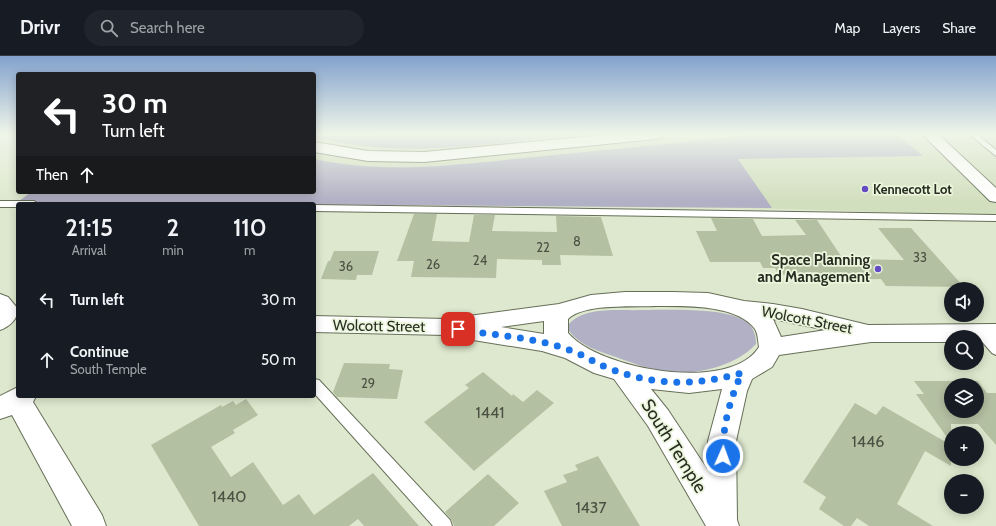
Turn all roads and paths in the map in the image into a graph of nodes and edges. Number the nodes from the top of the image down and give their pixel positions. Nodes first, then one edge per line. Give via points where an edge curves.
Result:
1 (953, 157) edge
2 (996, 197) edge
3 (0, 204) edge
4 (16, 204) edge
5 (316, 208) edge
6 (996, 218) edge
7 (742, 309) junction
8 (563, 311) junction
9 (316, 324) edge
10 (446, 327) junction
11 (871, 333) junction
12 (991, 339) edge
13 (771, 347) junction
14 (572, 351) junction
15 (624, 373) junction
16 (742, 373) junction
17 (316, 386) edge
18 (14, 402) edge
19 (722, 523) edge
20 (90, 526) edge
21 (444, 526) edge

1 - 2 street
3 - 4 lane
5 - 6 lane
7 - 8 street, Wolcott Street via 695,300 644,298 598,302
7 - 11 street, Wolcott Street via 767,310
7 - 13 street via 755,315 763,323
8 - 10 street, Wolcott Street
8 - 14 street via 555,324 556,332
9 - 10 street, Wolcott Street
10 - 14 street via 542,342
11 - 12 street, Wolcott Street
11 - 13 street, Wolcott Street
13 - 16 street via 764,360
14 - 15 street
15 - 16 street via 680,383
15 - 19 street, South Temple via 658,418
16 - 19 street, South Temple via 734,391 722,441
17 - 21 lane
18 - 20 street

